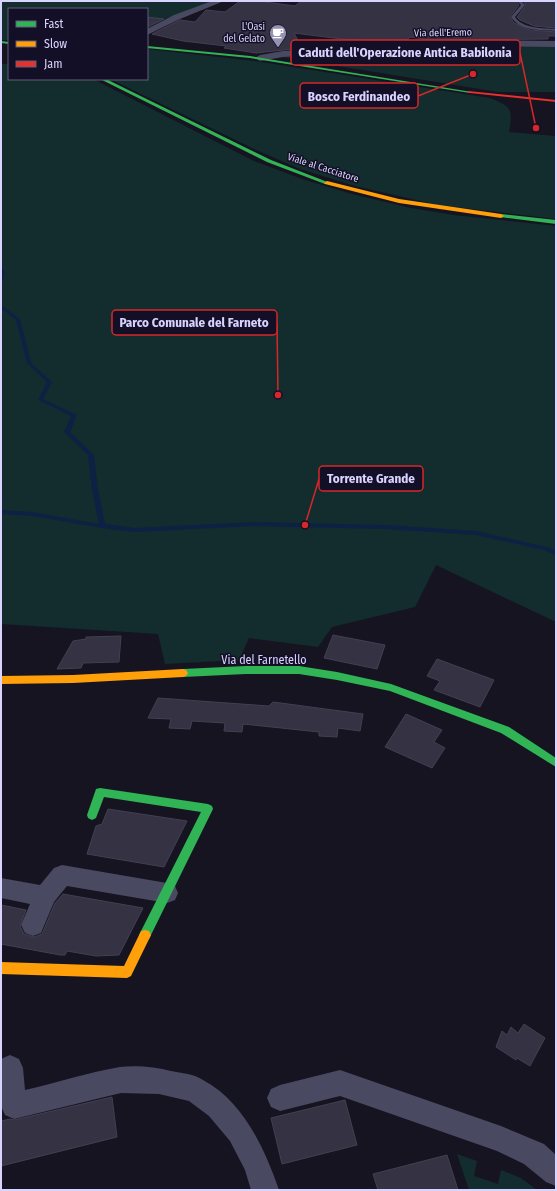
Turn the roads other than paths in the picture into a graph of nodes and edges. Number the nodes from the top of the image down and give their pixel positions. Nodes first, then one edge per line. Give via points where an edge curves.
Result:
1 (220, 1) edge
2 (519, 1) edge
3 (556, 30) edge
4 (148, 32) edge
5 (556, 44) edge
6 (148, 46) edge
7 (260, 58) junction
8 (104, 80) edge
9 (508, 96) junction
10 (556, 96) edge
11 (556, 101) edge
12 (556, 222) edge
13 (1, 680) edge
14 (556, 763) edge
15 (92, 815) dead end
16 (1, 888) edge
17 (167, 893) junction
18 (45, 896) junction
19 (33, 925) dead end
20 (1, 968) edge
21 (10, 1068) dead end
22 (280, 1098) dead end
23 (556, 1172) edge
24 (265, 1190) edge

1 - 4 street via 177,17
2 - 3 lane via 523,5 513,17 517,23 533,28
5 - 7 street, Via dell'Eremo via 428,44 282,54
6 - 7 street
7 - 9 street
8 - 12 street, Viale al Cacciatore via 261,158 324,182 450,211
9 - 10 street
9 - 11 street
13 - 14 street, Via del Farnetello via 299,670 391,688 498,728
15 - 17 street via 100,792 208,809
16 - 18 street
17 - 18 street via 62,875
17 - 20 street via 127,972
18 - 19 street
21 - 24 street via 14,1106 121,1080 159,1081 195,1089 218,1107 239,1132 257,1165
22 - 23 street via 340,1083 500,1139 534,1154

